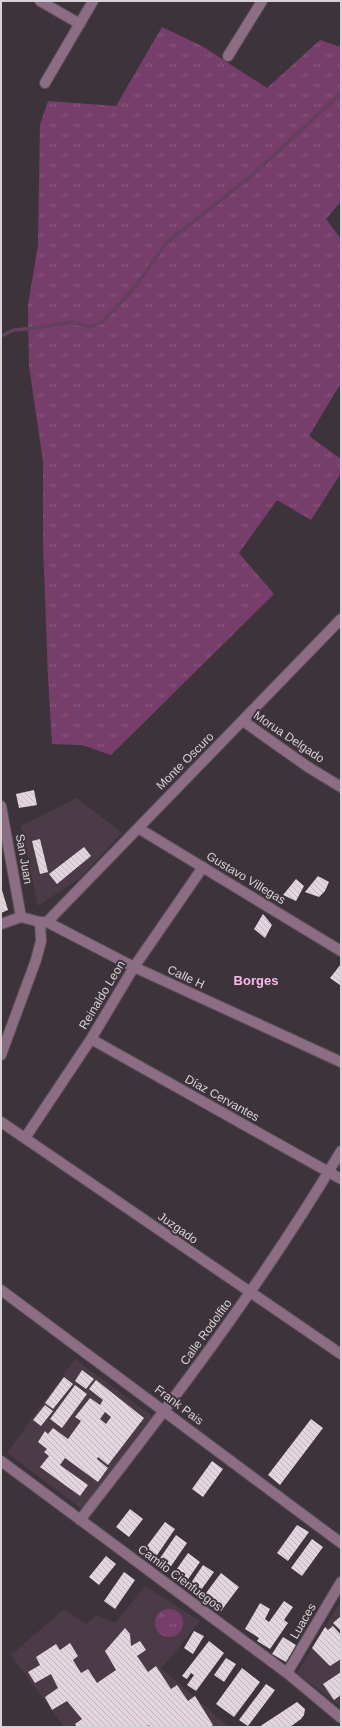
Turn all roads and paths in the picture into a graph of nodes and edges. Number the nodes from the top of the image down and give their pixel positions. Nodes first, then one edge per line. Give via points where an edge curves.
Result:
1 (40, 1) edge
2 (93, 1) edge
3 (262, 1) edge
4 (80, 24) junction
5 (228, 56) dead end
6 (45, 83) dead end
7 (341, 620) edge
8 (243, 722) junction
9 (341, 787) edge
10 (1, 806) edge
11 (138, 828) junction
12 (203, 867) junction
13 (21, 916) junction
14 (43, 922) junction
15 (1, 924) edge
16 (341, 951) edge
17 (134, 967) junction
18 (91, 1039) junction
19 (1, 1055) edge
20 (341, 1062) edge
21 (1, 1122) edge
22 (25, 1138) junction
23 (341, 1152) edge
24 (329, 1172) junction
25 (341, 1179) edge
26 (1, 1290) edge
27 (250, 1294) junction
28 (341, 1354) edge
29 (165, 1411) junction
30 (1, 1461) edge
31 (80, 1520) junction
32 (341, 1543) edge
33 (341, 1582) edge
34 (287, 1673) junction
35 (341, 1718) edge

1 - 4 street
2 - 4 street
3 - 5 street
4 - 6 street
7 - 8 street, Monte Oscuro
8 - 9 street, Morua Delgado
8 - 11 street, Monte Oscuro
10 - 13 street, San Juan
11 - 12 street, Gustavo Villegas
11 - 14 street, Monte Oscuro
12 - 16 street, Gustavo Villegas
12 - 17 street, Reinaldo Leon
13 - 14 street, Calle H
13 - 15 street
14 - 17 street, Calle H
14 - 19 street via 36,960
17 - 18 street, Reinaldo Leon
17 - 20 street, Calle H
18 - 22 street, Reinaldo Leon
18 - 24 street, Díaz Cervantes
21 - 22 street, Juzgado
22 - 27 street, Juzgado
23 - 24 street, Calle Rodolfito
24 - 25 street, Díaz Cervantes
24 - 27 street, Calle Rodolfito
26 - 29 street, Frank Pais
27 - 28 street, Juzgado
27 - 29 street, Calle Rodolfito
29 - 31 street, Calle Rodolfito
29 - 32 street, Frank Pais
30 - 31 street, Camilo Cienfuegos
31 - 34 street, Camilo Cienfuegos
33 - 34 street, Luaces
34 - 35 street, Camilo Cienfuegos

